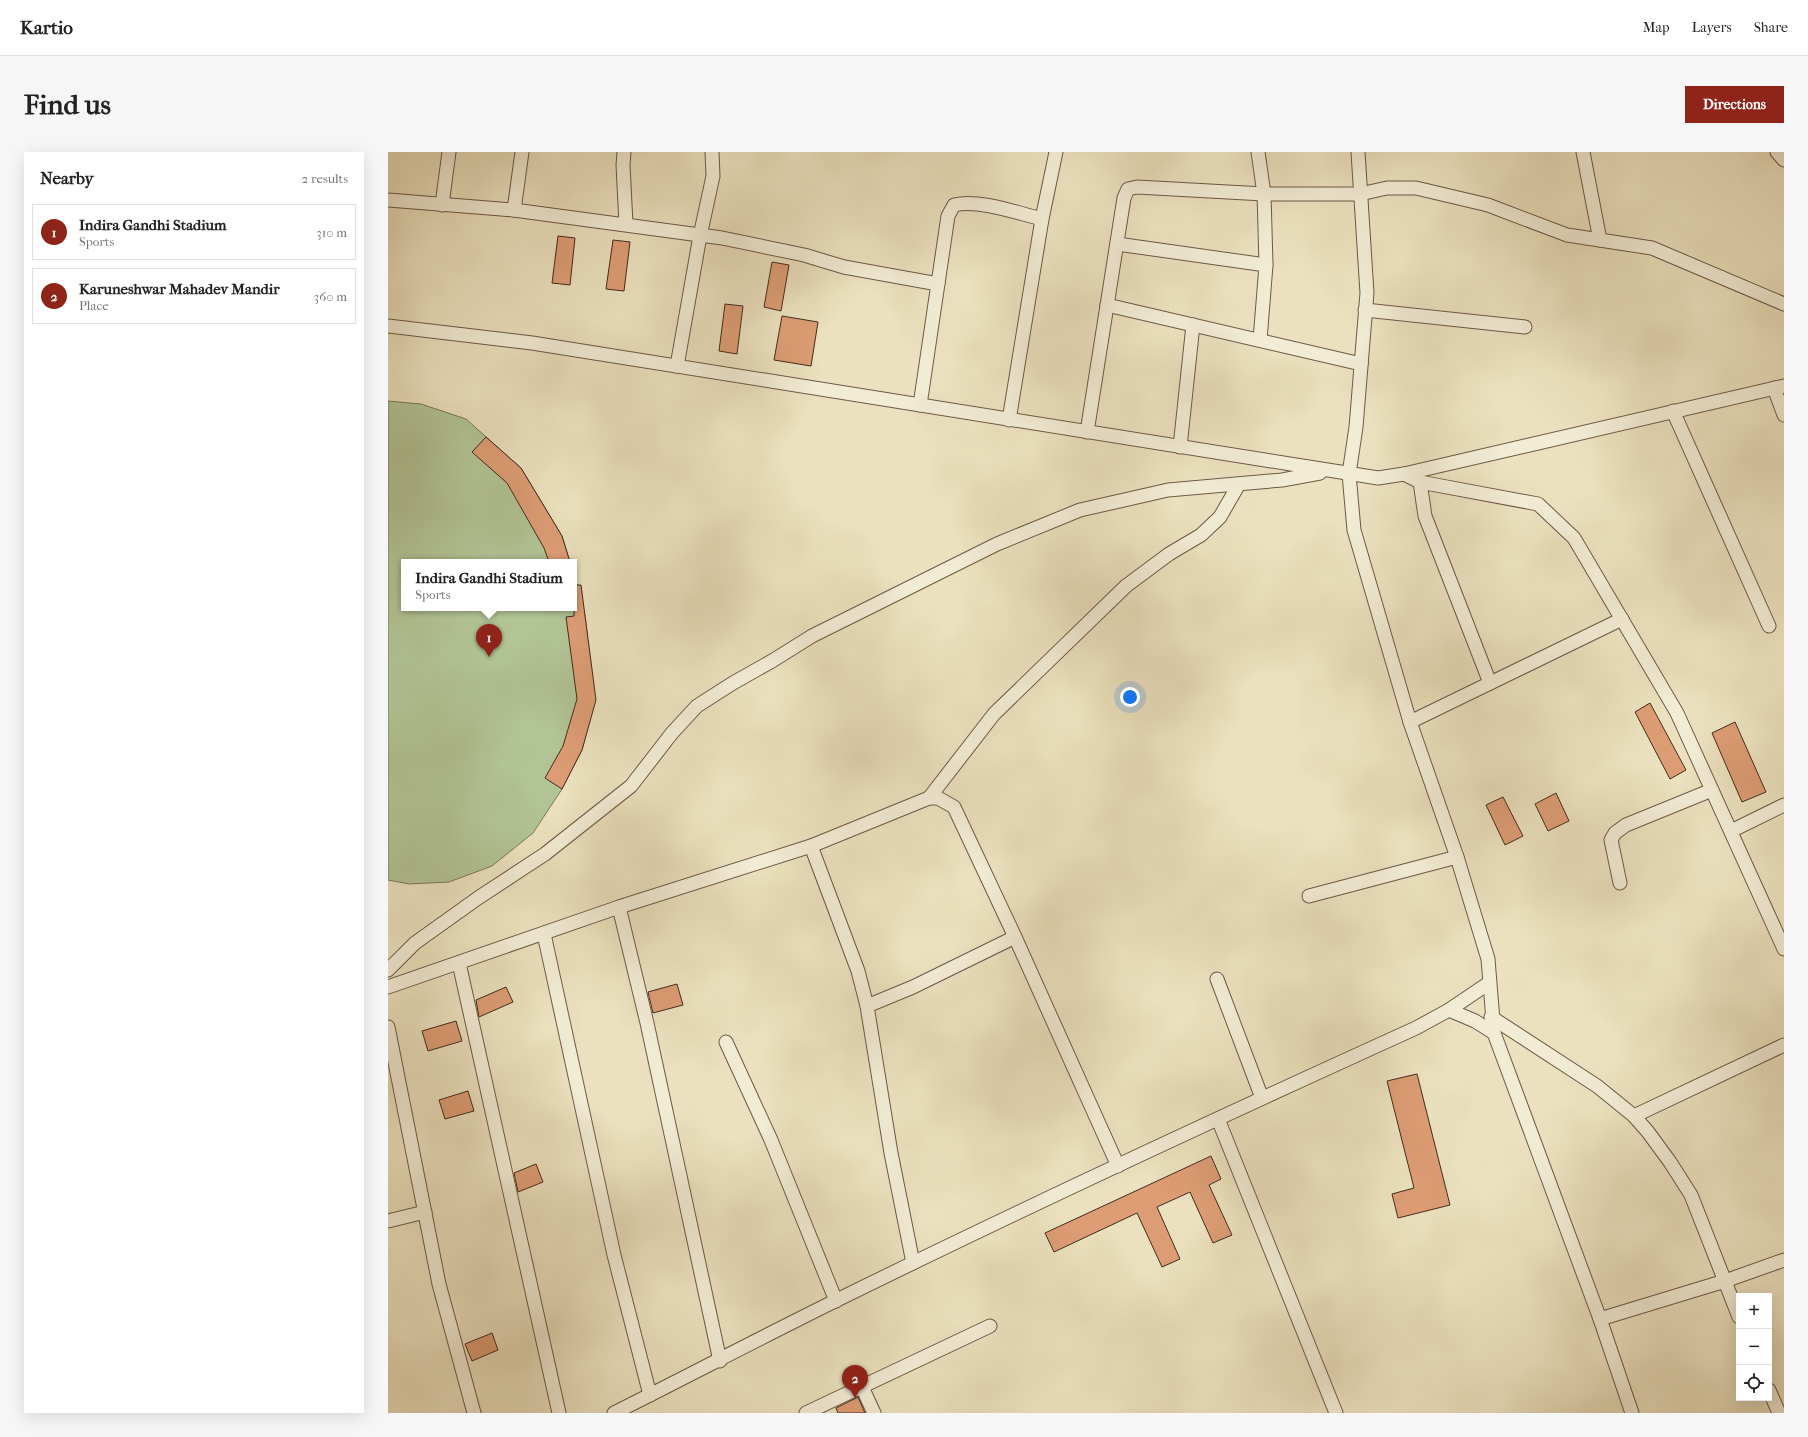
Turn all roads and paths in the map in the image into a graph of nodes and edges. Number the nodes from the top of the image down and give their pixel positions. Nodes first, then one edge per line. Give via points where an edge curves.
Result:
1 (449, 152) edge
2 (522, 152) edge
3 (624, 152) edge
4 (712, 152) edge
5 (1056, 152) edge
6 (1258, 152) edge
7 (1358, 152) edge
8 (1583, 152) edge
9 (1777, 152) edge
10 (1784, 160) edge
11 (1264, 194) junction
12 (1360, 194) junction
13 (388, 200) edge
14 (442, 205) junction
15 (514, 210) junction
16 (1042, 219) junction
17 (626, 224) junction
18 (700, 236) junction
19 (1600, 240) junction
20 (1117, 244) junction
21 (1266, 265) junction
22 (938, 284) junction
23 (1107, 304) junction
24 (1784, 304) edge
25 (1365, 310) junction
26 (1193, 325) junction
27 (388, 326) edge
28 (1525, 327) dead end
29 (1260, 340) junction
30 (1361, 364) junction
31 (677, 366) junction
32 (1779, 387) edge
33 (920, 405) junction
34 (1673, 412) junction
35 (1784, 415) edge
36 (1008, 420) junction
37 (1087, 432) junction
38 (1180, 447) junction
39 (1332, 471) junction
40 (1349, 474) junction
41 (1404, 474) junction
42 (1420, 482) junction
43 (1239, 484) junction
44 (1622, 619) junction
45 (1770, 626) dead end
46 (1490, 683) junction
47 (1410, 722) junction
48 (1712, 790) junction
49 (929, 798) junction
50 (1784, 805) edge
51 (1731, 831) junction
52 (811, 846) junction
53 (1457, 857) junction
54 (1620, 883) dead end
55 (1309, 896) dead end
56 (619, 907) junction
57 (544, 934) junction
58 (1014, 937) junction
59 (1783, 946) edge
60 (459, 963) junction
61 (388, 970) edge
62 (1217, 979) dead end
63 (1489, 983) junction
64 (388, 987) edge
65 (867, 1006) junction
66 (1449, 1010) junction
67 (1492, 1016) junction
68 (388, 1027) edge
69 (1494, 1033) junction
70 (726, 1042) dead end
71 (1784, 1045) edge
72 (1262, 1098) junction
73 (1634, 1116) junction
74 (1218, 1119) junction
75 (1118, 1166) junction
76 (425, 1212) junction
77 (388, 1221) edge
78 (1784, 1260) edge
79 (913, 1264) junction
80 (1724, 1281) junction
81 (836, 1301) junction
82 (1736, 1311) edge
83 (1600, 1319) junction
84 (990, 1326) dead end
85 (720, 1361) junction
86 (862, 1387) junction
87 (650, 1395) junction
88 (1772, 1397) edge
89 (474, 1413) edge
90 (559, 1413) edge
91 (614, 1413) edge
92 (806, 1413) edge
93 (874, 1413) edge
94 (1336, 1413) edge
95 (1632, 1413) edge
96 (1779, 1413) edge

1 - 14 street
2 - 15 street
3 - 17 street
4 - 18 street via 713,176
5 - 16 street
6 - 11 street
7 - 12 street
8 - 19 street
9 - 10 street
11 - 12 street
11 - 20 street via 1137,187 1128,189 1124,198
11 - 21 street
12 - 19 street via 1387,188 1416,188 1488,205 1567,235
12 - 25 street via 1367,293
13 - 14 street
14 - 15 street
15 - 17 street
16 - 22 street via 984,206 963,203 954,205 948,216
16 - 36 street
17 - 18 street
18 - 22 street via 722,238 804,255 844,267
18 - 31 street
19 - 24 street via 1652,248
20 - 21 street
20 - 23 street
21 - 29 street
22 - 33 street
23 - 26 street
23 - 37 street
25 - 28 street
25 - 30 street
26 - 29 street
26 - 38 street
27 - 31 street via 532,343
29 - 30 street
30 - 40 street
31 - 33 street
32 - 34 street
32 - 35 street
33 - 36 street
34 - 41 street
34 - 45 street
36 - 37 street
37 - 38 street
38 - 39 street
39 - 40 street
39 - 43 street
40 - 41 street via 1378,478
40 - 47 street via 1354,530
41 - 42 street
42 - 44 street via 1538,504 1574,538
42 - 46 street via 1425,516
43 - 49 street via 1220,516 1201,535 1169,554 1126,586 994,714
43 - 61 street via 1168,490 1080,510 997,544 812,636 697,706 672,732 631,786 545,854 416,943
44 - 46 street
44 - 48 street via 1677,713
46 - 47 street
47 - 53 street
48 - 51 street
48 - 54 street via 1626,825 1615,833 1611,840
49 - 52 street
49 - 58 street via 938,798 954,807
50 - 51 street
51 - 59 street
52 - 56 street
52 - 65 street via 858,971
53 - 55 street
53 - 63 street via 1488,959
56 - 57 street
56 - 85 street via 647,1022
57 - 60 street
57 - 87 street via 614,1255
58 - 65 street via 913,987
58 - 75 street
60 - 64 street
60 - 90 street
62 - 72 street
63 - 66 street
63 - 67 street
65 - 79 street via 891,1153
66 - 69 street via 1475,1020
66 - 72 street via 1416,1028
67 - 69 street
67 - 73 street via 1597,1086
68 - 76 street
69 - 83 street
70 - 81 street via 771,1140
71 - 73 street
72 - 74 street
73 - 80 street via 1670,1162 1691,1195
74 - 75 street
74 - 94 street
75 - 79 street
76 - 77 street
76 - 89 street via 439,1284
78 - 80 street
79 - 81 street
80 - 82 street
80 - 83 street
81 - 85 street
83 - 95 street
84 - 86 street
85 - 87 street
86 - 92 street
86 - 93 street
87 - 91 street
88 - 96 street

